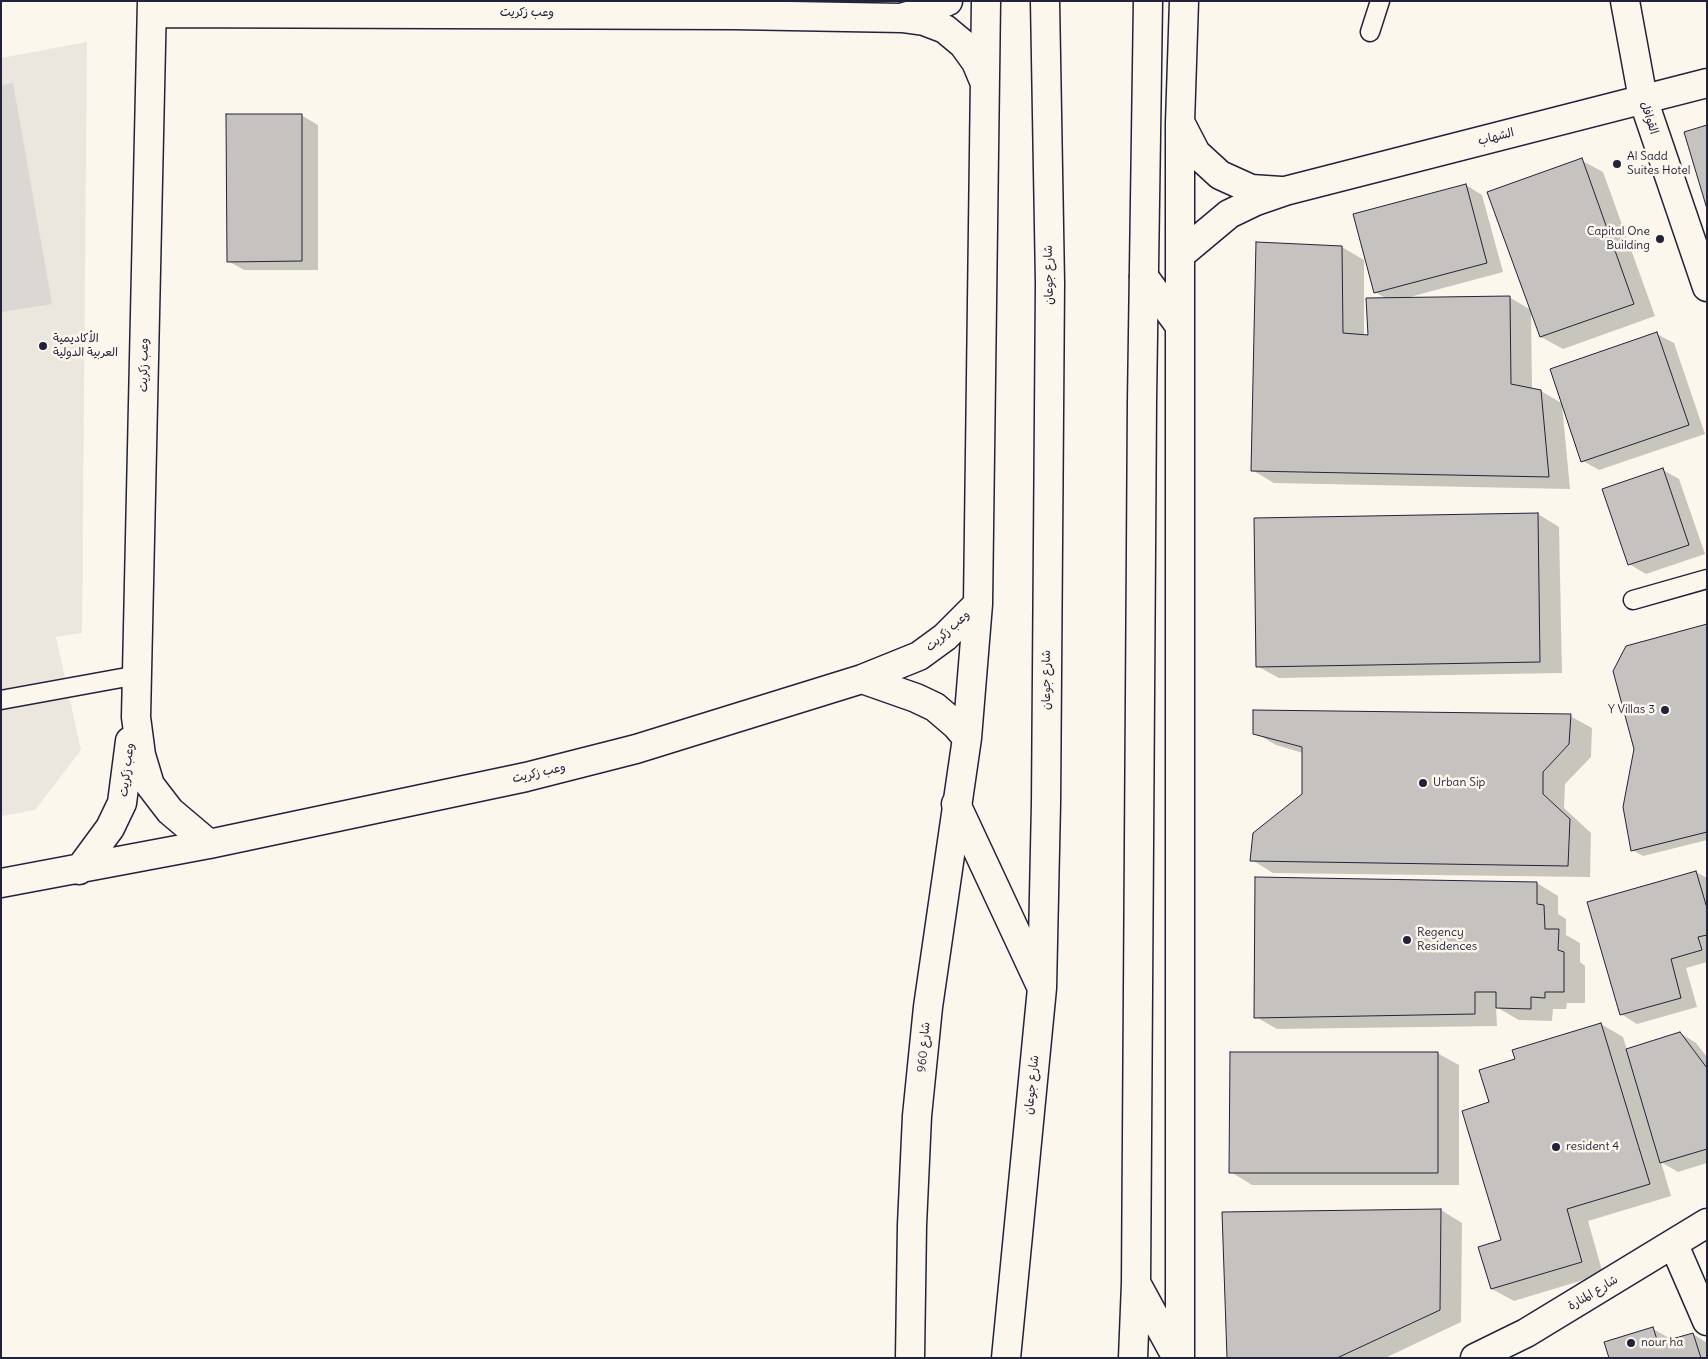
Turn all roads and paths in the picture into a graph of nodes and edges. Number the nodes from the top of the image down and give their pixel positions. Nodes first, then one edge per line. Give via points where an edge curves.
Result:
1 (948, 1) edge
2 (986, 1) edge
3 (1045, 1) edge
4 (1148, 1) edge
5 (1184, 1) edge
6 (1380, 1) edge
7 (1625, 1) edge
8 (152, 7) edge
9 (305, 7) edge
10 (734, 8) edge
11 (902, 18) junction
12 (1370, 32) dead end
13 (985, 83) junction
14 (1707, 83) edge
15 (1643, 99) junction
16 (1180, 123) junction
17 (1285, 191) junction
18 (1180, 255) junction
19 (1144, 277) junction
20 (1707, 287) edge
21 (1180, 326) junction
22 (1707, 579) edge
23 (1633, 600) dead end
24 (978, 604) junction
25 (138, 675) junction
26 (862, 679) junction
27 (1, 700) edge
28 (136, 717) junction
29 (967, 738) junction
30 (956, 804) junction
31 (210, 844) junction
32 (79, 870) junction
33 (1, 884) edge
34 (1042, 988) junction
35 (1707, 1224) edge
36 (1674, 1245) junction
37 (1136, 1283) junction
38 (1707, 1321) edge
39 (910, 1358) edge
40 (1006, 1358) edge
41 (1133, 1358) edge
42 (1179, 1358) edge
43 (1476, 1358) edge

1 - 11 street, وعب زكريت
2 - 13 street
3 - 34 street, شارع جوعان via 1050,303
4 - 19 street
5 - 16 street
6 - 12 lane
7 - 15 street, القوافل
8 - 9 street, وعب زكريت
8 - 25 street, وعب زكريت
9 - 10 street, وعب زكريت
10 - 11 street, وعب زكريت
11 - 13 street, وعب زكريت via 924,21 945,30 964,44
13 - 24 street
14 - 15 street, الشهاب
15 - 17 street, الشهاب
15 - 20 street, القوافل
16 - 17 street, الشهاب via 1196,153 1220,175 1251,189
16 - 18 street
17 - 18 street, الشهاب via 1256,200 1229,214
18 - 21 street
19 - 21 street
19 - 37 street
21 - 42 street
22 - 23 lane
24 - 26 street, وعب زكريت via 945,637 919,656
24 - 29 street
25 - 27 lane
25 - 28 street, وعب زكريت
26 - 29 street via 936,708
26 - 31 street, وعب زكريت via 636,749 526,777
28 - 31 street, وعب زكريت via 141,755 150,785 170,811
28 - 32 street, وعب زكريت via 130,738 122,803 110,828
29 - 30 street, شارع 960
30 - 34 street
30 - 39 street, شارع 960 via 928,1008 918,1116
31 - 32 street, وعب زكريت
32 - 33 street, وعب زكريت
34 - 40 street, شارع جوعان
35 - 36 street, شارع المنارة
36 - 38 street
36 - 43 street, شارع المنارة via 1526,1333
37 - 41 street
37 - 42 street

